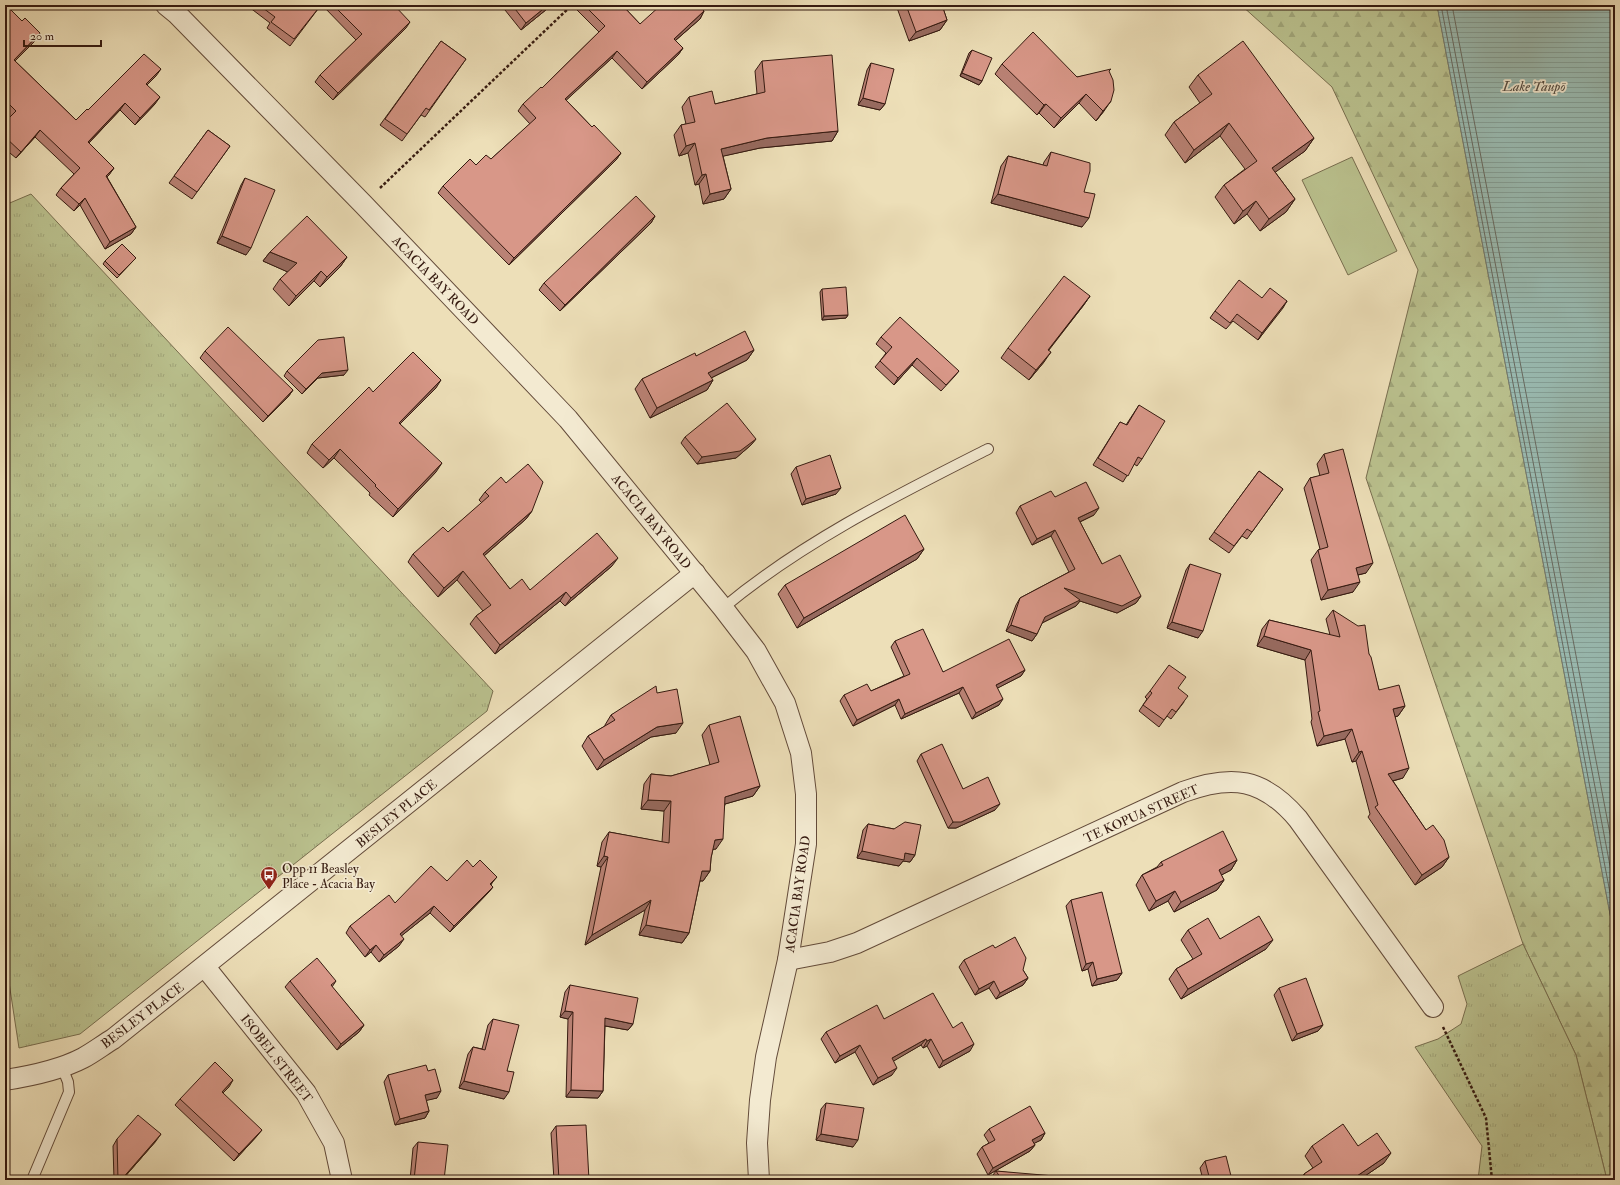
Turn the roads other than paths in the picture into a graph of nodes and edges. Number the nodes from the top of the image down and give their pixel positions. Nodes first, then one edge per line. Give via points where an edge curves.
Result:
1 (166, 5) edge
2 (988, 449) dead end
3 (695, 573) junction
4 (723, 608) junction
5 (788, 960) junction
6 (205, 967) junction
7 (1433, 1007) road end
8 (62, 1067) junction
9 (5, 1080) edge
10 (32, 1180) edge
11 (342, 1180) edge
12 (759, 1180) edge

1 - 3 street, ACACIA BAY ROAD via 363,204 568,419
2 - 4 lane via 896,496 815,544 744,590
3 - 4 street, ACACIA BAY ROAD
3 - 6 street, BESLEY PLACE
4 - 5 street, ACACIA BAY ROAD via 756,651 786,703 801,753 806,794 806,844
5 - 7 street, TE KOPUA STREET via 830,952 857,943 1183,792 1202,785 1238,783 1256,786 1272,793 1286,805
5 - 12 street, ACACIA BAY ROAD via 766,1058 760,1100
6 - 8 street, BESLEY PLACE via 113,1039 83,1058
6 - 11 street, ISOBEL STREET via 306,1093 334,1143
8 - 9 street, BESLEY PLACE
8 - 10 lane via 69,1092

